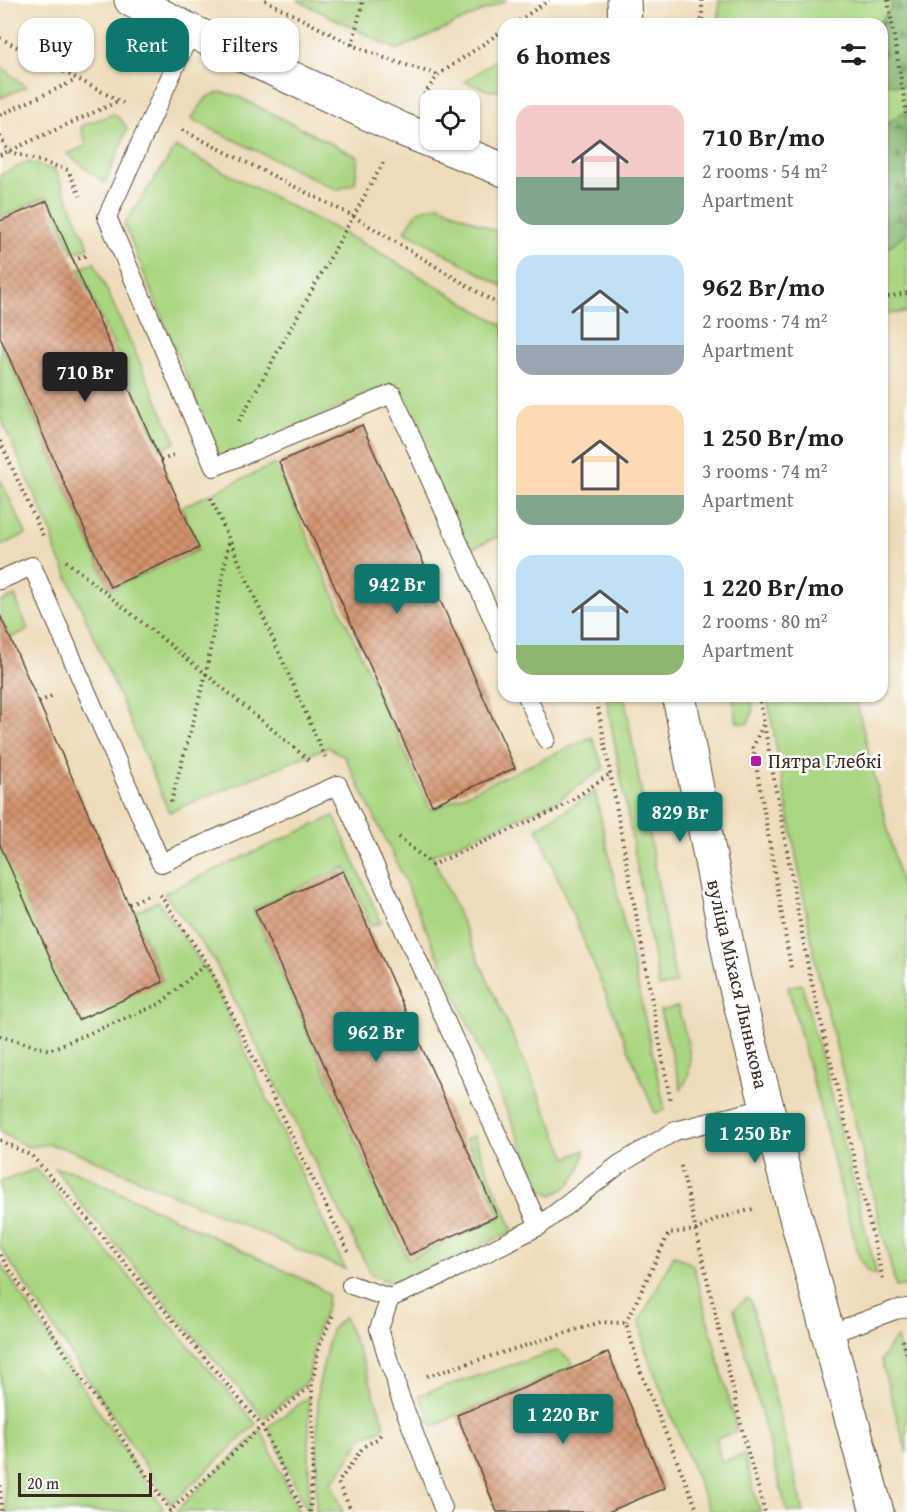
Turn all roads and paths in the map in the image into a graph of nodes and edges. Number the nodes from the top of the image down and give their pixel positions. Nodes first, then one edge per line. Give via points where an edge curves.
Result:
1 (131, 0) edge
2 (265, 0) edge
3 (363, 0) edge
4 (549, 0) edge
5 (624, 0) edge
6 (702, 0) edge
7 (888, 0) edge
8 (523, 18) edge
9 (625, 18) edge
10 (702, 18) edge
11 (191, 31) junction
12 (498, 34) edge
13 (0, 38) edge
14 (351, 45) junction
15 (76, 80) junction
16 (119, 102) junction
17 (0, 114) edge
18 (153, 116) junction
19 (907, 116) edge
20 (0, 136) edge
21 (8, 151) junction
22 (0, 154) edge
23 (498, 168) edge
24 (353, 216) junction
25 (907, 293) edge
26 (888, 297) edge
27 (498, 304) edge
28 (0, 441) edge
29 (214, 467) junction
30 (229, 539) junction
31 (48, 546) dead end
32 (57, 553) dead end
33 (0, 580) edge
34 (498, 631) edge
35 (206, 674) junction
36 (530, 702) edge
37 (597, 702) edge
38 (680, 702) edge
39 (760, 702) edge
40 (764, 724) junction
41 (546, 739) dead end
42 (610, 774) junction
43 (338, 785) junction
44 (398, 836) dead end
45 (161, 863) junction
46 (129, 904) dead end
47 (207, 963) junction
48 (791, 968) dead end
49 (0, 1036) edge
50 (766, 1108) junction
51 (675, 1131) junction
52 (0, 1140) edge
53 (791, 1199) junction
54 (539, 1226) junction
55 (696, 1230) junction
56 (0, 1255) edge
57 (351, 1285) joint
58 (390, 1298) junction
59 (337, 1306) dead end
60 (901, 1309) edge
61 (626, 1323) junction
62 (829, 1334) junction
63 (907, 1354) edge
64 (312, 1385) junction
65 (398, 1392) junction
66 (382, 1425) dead end
67 (262, 1426) junction
68 (0, 1485) edge
69 (443, 1508) dead end
70 (1, 1512) edge
71 (170, 1512) edge
72 (303, 1512) edge
73 (310, 1512) edge
74 (352, 1512) edge
75 (698, 1512) edge
76 (765, 1512) edge
77 (877, 1512) edge

1 - 11 street
2 - 14 path
3 - 14 path
4 - 8 path
5 - 9 street
6 - 10 path
7 - 19 path
11 - 18 lane
11 - 23 street via 401,129
12 - 14 path via 438,75
13 - 15 path
15 - 16 path
15 - 17 path
16 - 18 path
16 - 21 path
18 - 24 path
18 - 29 lane via 107,217
20 - 21 path
21 - 22 path
24 - 27 path
24 - 29 path
25 - 26 path
28 - 31 path
29 - 30 path via 206,486
29 - 34 lane via 392,394
30 - 35 path
30 - 43 path
32 - 35 path
33 - 45 lane via 32,566
35 - 43 path
35 - 45 path via 169,812
36 - 41 lane
37 - 42 path
38 - 50 street, вуліца Міхася Лынькова via 734,980
39 - 40 path
40 - 48 path via 753,747
40 - 60 path via 808,967 885,1287
42 - 44 path via 560,808 432,865
42 - 51 path
43 - 45 lane
43 - 54 lane
46 - 47 path via 157,891
47 - 49 path via 160,1004 49,1050
47 - 57 path via 349,1253
50 - 51 lane
50 - 53 street, вуліца Міхася Лынькова
51 - 54 lane via 620,1164
51 - 55 path
52 - 67 path via 32,1156
53 - 55 path via 717,1218
53 - 62 street, вуліца Міхася Лынькова
54 - 58 lane
55 - 61 path via 669,1233
55 - 76 path
56 - 71 path
57 - 58 lane
58 - 65 lane via 379,1329
59 - 64 path via 319,1346
60 - 62 lane
60 - 63 path
61 - 65 path via 601,1322 413,1380
61 - 75 path via 641,1373
62 - 77 street, вуліца Міхася Лынькова
64 - 67 path
64 - 73 path
65 - 69 lane
66 - 74 path via 381,1434 363,1447 338,1483
67 - 71 path
67 - 72 path
68 - 70 path

